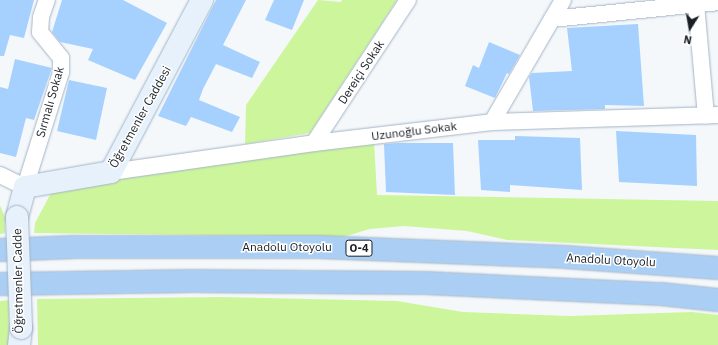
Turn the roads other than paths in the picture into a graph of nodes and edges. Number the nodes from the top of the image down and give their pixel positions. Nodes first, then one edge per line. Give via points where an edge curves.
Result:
1 (47, 0) edge
2 (202, 0) edge
3 (408, 0) edge
4 (563, 0) edge
5 (718, 2) edge
6 (696, 4) junction
7 (552, 19) junction
8 (712, 116) edge
9 (492, 122) junction
10 (314, 143) junction
11 (111, 172) junction
12 (0, 175) edge
13 (25, 187) junction
14 (0, 250) edge
15 (718, 268) edge
16 (0, 284) edge
17 (718, 300) edge
18 (20, 336) edge

1 - 13 street, Sırmalı Sokak via 41,17 40,32 61,58 61,72
2 - 11 street, Öğretmenler Caddesi
3 - 10 street, Dereiçi Sokak
4 - 7 street
5 - 6 street
6 - 7 street
6 - 8 street
7 - 9 street
8 - 9 street, Uzunoğlu Sokak
9 - 10 street, Uzunoğlu Sokak
10 - 11 street, Uzunoğlu Sokak
11 - 13 street, Öğretmenler Caddesi
12 - 13 street
13 - 18 street, Öğretmenler Cadde, bridge via 17,217
14 - 15 highway, Anadolu Otoyolu / O-4 via 75,246 319,247 534,256
16 - 17 highway via 177,281 425,283 661,294

